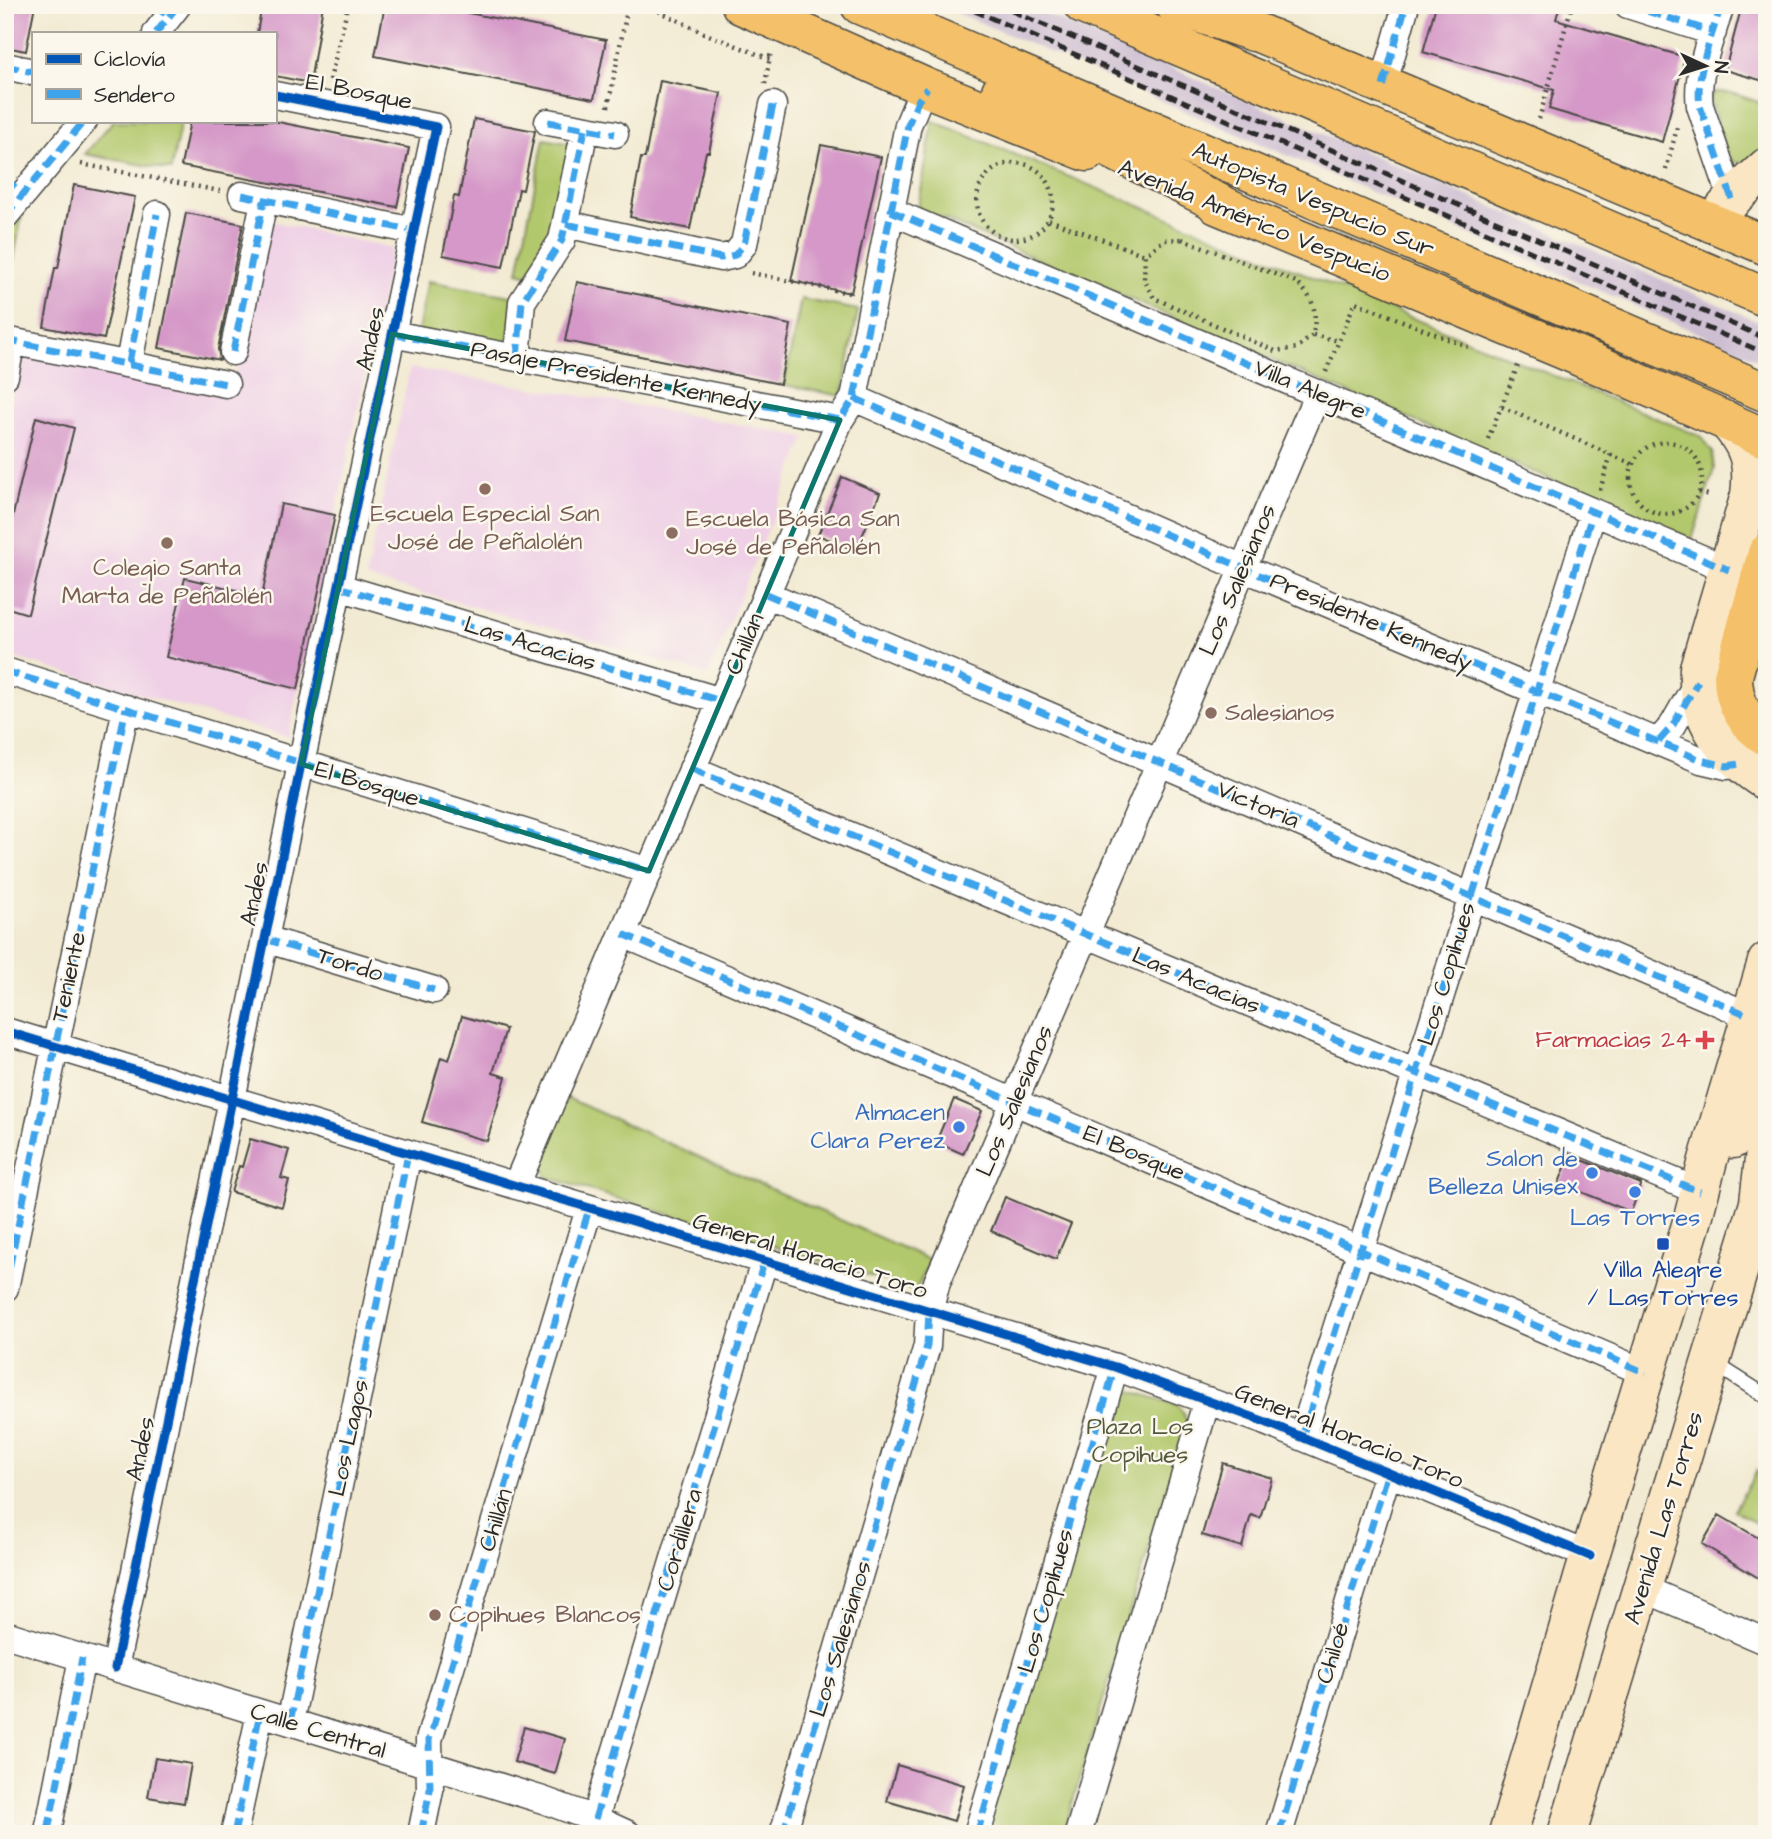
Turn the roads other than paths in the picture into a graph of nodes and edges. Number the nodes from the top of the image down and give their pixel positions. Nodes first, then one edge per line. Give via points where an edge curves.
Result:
1 (741, 5) edge
2 (839, 5) edge
3 (860, 5) edge
4 (1083, 5) edge
5 (1175, 5) edge
6 (1194, 5) edge
7 (1406, 5) edge
8 (1628, 5) edge
9 (1721, 5) edge
10 (1253, 32) junction
11 (1713, 32) junction
12 (5, 66) edge
13 (32, 72) edge
14 (1382, 86) junction
15 (927, 88) junction
16 (276, 95) edge
17 (773, 105) dead end
18 (548, 121) dead end
19 (83, 122) edge
20 (436, 127) joint
21 (1767, 167) edge
22 (14, 186) edge
23 (891, 211) junction
24 (1722, 211) junction
25 (157, 214) dead end
26 (5, 216) edge
27 (1249, 218) junction
28 (566, 224) junction
29 (414, 231) junction
30 (1767, 246) edge
31 (1767, 298) edge
32 (392, 334) junction
33 (9, 341) edge
34 (233, 352) dead end
35 (517, 358) junction
36 (129, 363) junction
37 (5, 376) edge
38 (226, 384) dead end
39 (1318, 393) junction
40 (1767, 393) edge
41 (854, 398) junction
42 (840, 420) junction
43 (1727, 421) junction
44 (1767, 439) edge
45 (1593, 512) junction
46 (1767, 553) edge
47 (1243, 568) junction
48 (1729, 570) junction
49 (339, 587) junction
50 (766, 594) junction
51 (5, 671) edge
52 (1698, 681) junction
53 (1536, 691) junction
54 (721, 701) junction
55 (126, 708) junction
56 (1767, 737) edge
57 (1659, 741) junction
58 (1160, 763) junction
59 (301, 764) junction
60 (692, 769) junction
61 (1753, 773) edge
62 (649, 871) junction
63 (1472, 897) junction
64 (623, 934) junction
65 (1086, 934) junction
66 (265, 939) junction
67 (1767, 962) edge
68 (434, 990) dead end
69 (1751, 1016) junction
70 (5, 1031) edge
71 (54, 1045) junction
72 (1767, 1070) edge
73 (1416, 1073) junction
74 (232, 1100) junction
75 (1014, 1102) junction
76 (1767, 1134) edge
77 (408, 1153) junction
78 (516, 1186) junction
79 (1763, 1190) edge
80 (1696, 1207) junction
81 (590, 1209) junction
82 (1360, 1250) junction
83 (764, 1262) junction
84 (5, 1288) edge
85 (929, 1312) junction
86 (1712, 1361) junction
87 (1115, 1367) junction
88 (1646, 1373) junction
89 (1767, 1397) edge
90 (1207, 1400) junction
91 (1302, 1437) junction
92 (1388, 1472) junction
93 (1587, 1566) junction
94 (1643, 1587) junction
95 (5, 1634) edge
96 (1767, 1643) edge
97 (82, 1658) junction
98 (115, 1668) junction
99 (260, 1713) junction
100 (290, 1722) junction
101 (429, 1765) junction
102 (611, 1828) edge
103 (48, 1831) dead end
104 (234, 1834) edge
105 (421, 1834) edge
106 (783, 1834) edge
107 (977, 1834) edge
108 (1078, 1834) edge
109 (1279, 1834) edge
110 (1508, 1834) edge
111 (1567, 1834) edge

1 - 15 main road, Avenida Américo Vespucio
2 - 27 main road
3 - 40 main road, Autopista Vespucio Sur
4 - 31 main road
5 - 10 main road
6 - 10 main road
7 - 14 street
8 - 11 street
9 - 11 street
10 - 14 main road
11 - 24 street via 1698,93
12 - 13 street
14 - 24 main road
15 - 23 street, Chillán via 908,125
15 - 27 main road, Avenida Américo Vespucio
16 - 20 street, El Bosque
17 - 28 street via 744,244 735,255 720,258
18 - 28 street via 601,132
19 - 22 street via 53,158
20 - 29 street, Andes
21 - 24 main road
22 - 26 street
23 - 39 street, Villa Alegre
23 - 41 street, Chillán
24 - 30 main road
25 - 36 street
27 - 43 main road, Avenida Américo Vespucio
28 - 35 street via 562,240 522,302
29 - 32 street, Andes
29 - 34 street via 253,198
32 - 35 street, Pasaje Presidente Kennedy
32 - 49 street, Andes
33 - 36 street
33 - 37 street
35 - 42 street, Pasaje Presidente Kennedy
36 - 38 street
39 - 45 street, Villa Alegre
39 - 47 street, Los Salesianos
41 - 42 street, Chillán
41 - 47 street, Presidente Kennedy
42 - 50 street, Chillán
43 - 44 main road, Avenida Américo Vespucio
43 - 48 main road via 1747,449 1752,481
45 - 48 street, Villa Alegre
45 - 53 street, Los Copihues
46 - 56 main road via 1733,682 1744,716
47 - 53 street, Presidente Kennedy
47 - 58 street, Los Salesianos
48 - 52 main road
49 - 54 street, Las Acacias
49 - 59 street, Andes
50 - 54 street, Chillán
50 - 58 street, Victoria
51 - 55 street, El Bosque
52 - 57 street
52 - 61 main road via 1709,723 1727,751
53 - 57 street, Presidente Kennedy
53 - 63 street, Los Copihues
54 - 60 street, Chillán
55 - 59 street, El Bosque
55 - 71 street, Teniente
57 - 61 street, Presidente Kennedy via 1710,763
58 - 63 street, Victoria
58 - 65 street, Los Salesianos
59 - 62 street, El Bosque
59 - 66 street, Andes
60 - 62 street, Chillán
60 - 65 street, Las Acacias
62 - 64 street, Chillán
63 - 69 street, Victoria
63 - 73 street, Los Copihues
64 - 75 street, El Bosque
64 - 78 street, Chillán
65 - 73 street, Las Acacias
65 - 75 street, Los Salesianos
66 - 68 street, Tordo
66 - 74 street, Andes
67 - 69 main road
69 - 80 main road
70 - 71 street, General Horacio Toro
71 - 74 street, General Horacio Toro
71 - 84 street, Teniente
72 - 80 main road
73 - 80 street, Las Acacias
73 - 82 street, Los Copihues
74 - 77 street, General Horacio Toro
74 - 98 street, Andes
75 - 82 street, El Bosque
75 - 85 street, Los Salesianos via 937,1282
76 - 79 main road, Avenida Las Torres
77 - 78 street, General Horacio Toro
77 - 100 street, Los Lagos
78 - 81 street, General Horacio Toro
79 - 86 main road, Avenida Las Torres
80 - 88 main road
81 - 83 street, General Horacio Toro
81 - 101 street, Chillán via 429,1740
82 - 88 street, El Bosque
82 - 91 street, Los Copihues
83 - 85 street, General Horacio Toro
83 - 102 street, Cordillera
85 - 87 street, General Horacio Toro
85 - 106 street, Los Salesianos via 927,1346
86 - 89 lane
86 - 94 main road, Avenida Las Torres
87 - 90 street, General Horacio Toro
87 - 107 street, Los Copihues
88 - 93 main road
90 - 91 street, General Horacio Toro
90 - 108 street
91 - 92 street, General Horacio Toro
92 - 93 street, General Horacio Toro
92 - 109 street, Chiloé
93 - 94 main road via 1610,1554 1620,1556 1630,1560
93 - 110 main road
94 - 96 street
94 - 111 main road, Avenida Las Torres
95 - 97 street, Calle Central
97 - 98 street, Calle Central
97 - 103 street
98 - 99 street, Calle Central
99 - 100 street, Calle Central
99 - 104 street
100 - 101 street, Calle Central
101 - 102 street, Calle Central
101 - 105 street, Chillán via 430,1790

